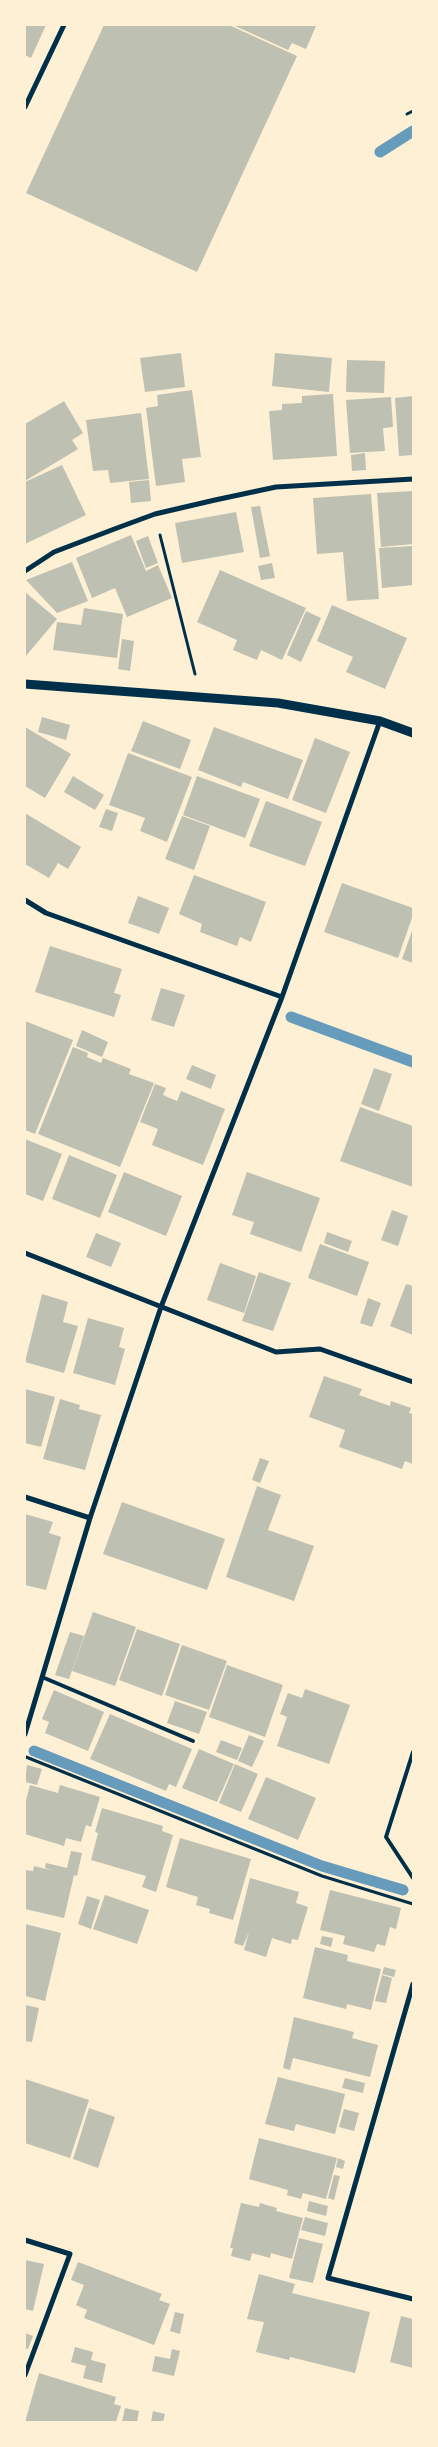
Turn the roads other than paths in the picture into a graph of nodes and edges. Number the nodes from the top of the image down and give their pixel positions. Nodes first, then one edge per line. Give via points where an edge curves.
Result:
1 (64, 25) edge
2 (25, 107) edge
3 (413, 479) edge
4 (25, 571) edge
5 (25, 684) edge
6 (380, 721) junction
7 (413, 733) edge
8 (25, 900) edge
9 (282, 997) junction
10 (25, 1253) edge
11 (161, 1307) junction
12 (413, 1382) edge
13 (25, 1497) edge
14 (90, 1518) junction
15 (42, 1677) junction
16 (26, 1724) edge
17 (25, 1734) edge
18 (193, 1741) dead end
19 (413, 1752) edge
20 (413, 1878) edge
21 (413, 1984) edge
22 (25, 2240) edge
23 (413, 2299) edge
24 (25, 2375) edge

1 - 2 street
3 - 4 street via 276,487 155,514 54,552
5 - 6 street via 278,703
6 - 7 street
6 - 9 street
8 - 9 street via 46,913
9 - 11 street
10 - 11 street
11 - 12 street via 276,1352 320,1349
11 - 14 street
13 - 14 street
14 - 15 street
15 - 16 street
15 - 18 lane
16 - 17 street
19 - 20 lane via 386,1837
21 - 23 street via 328,2278
22 - 24 street via 70,2254

